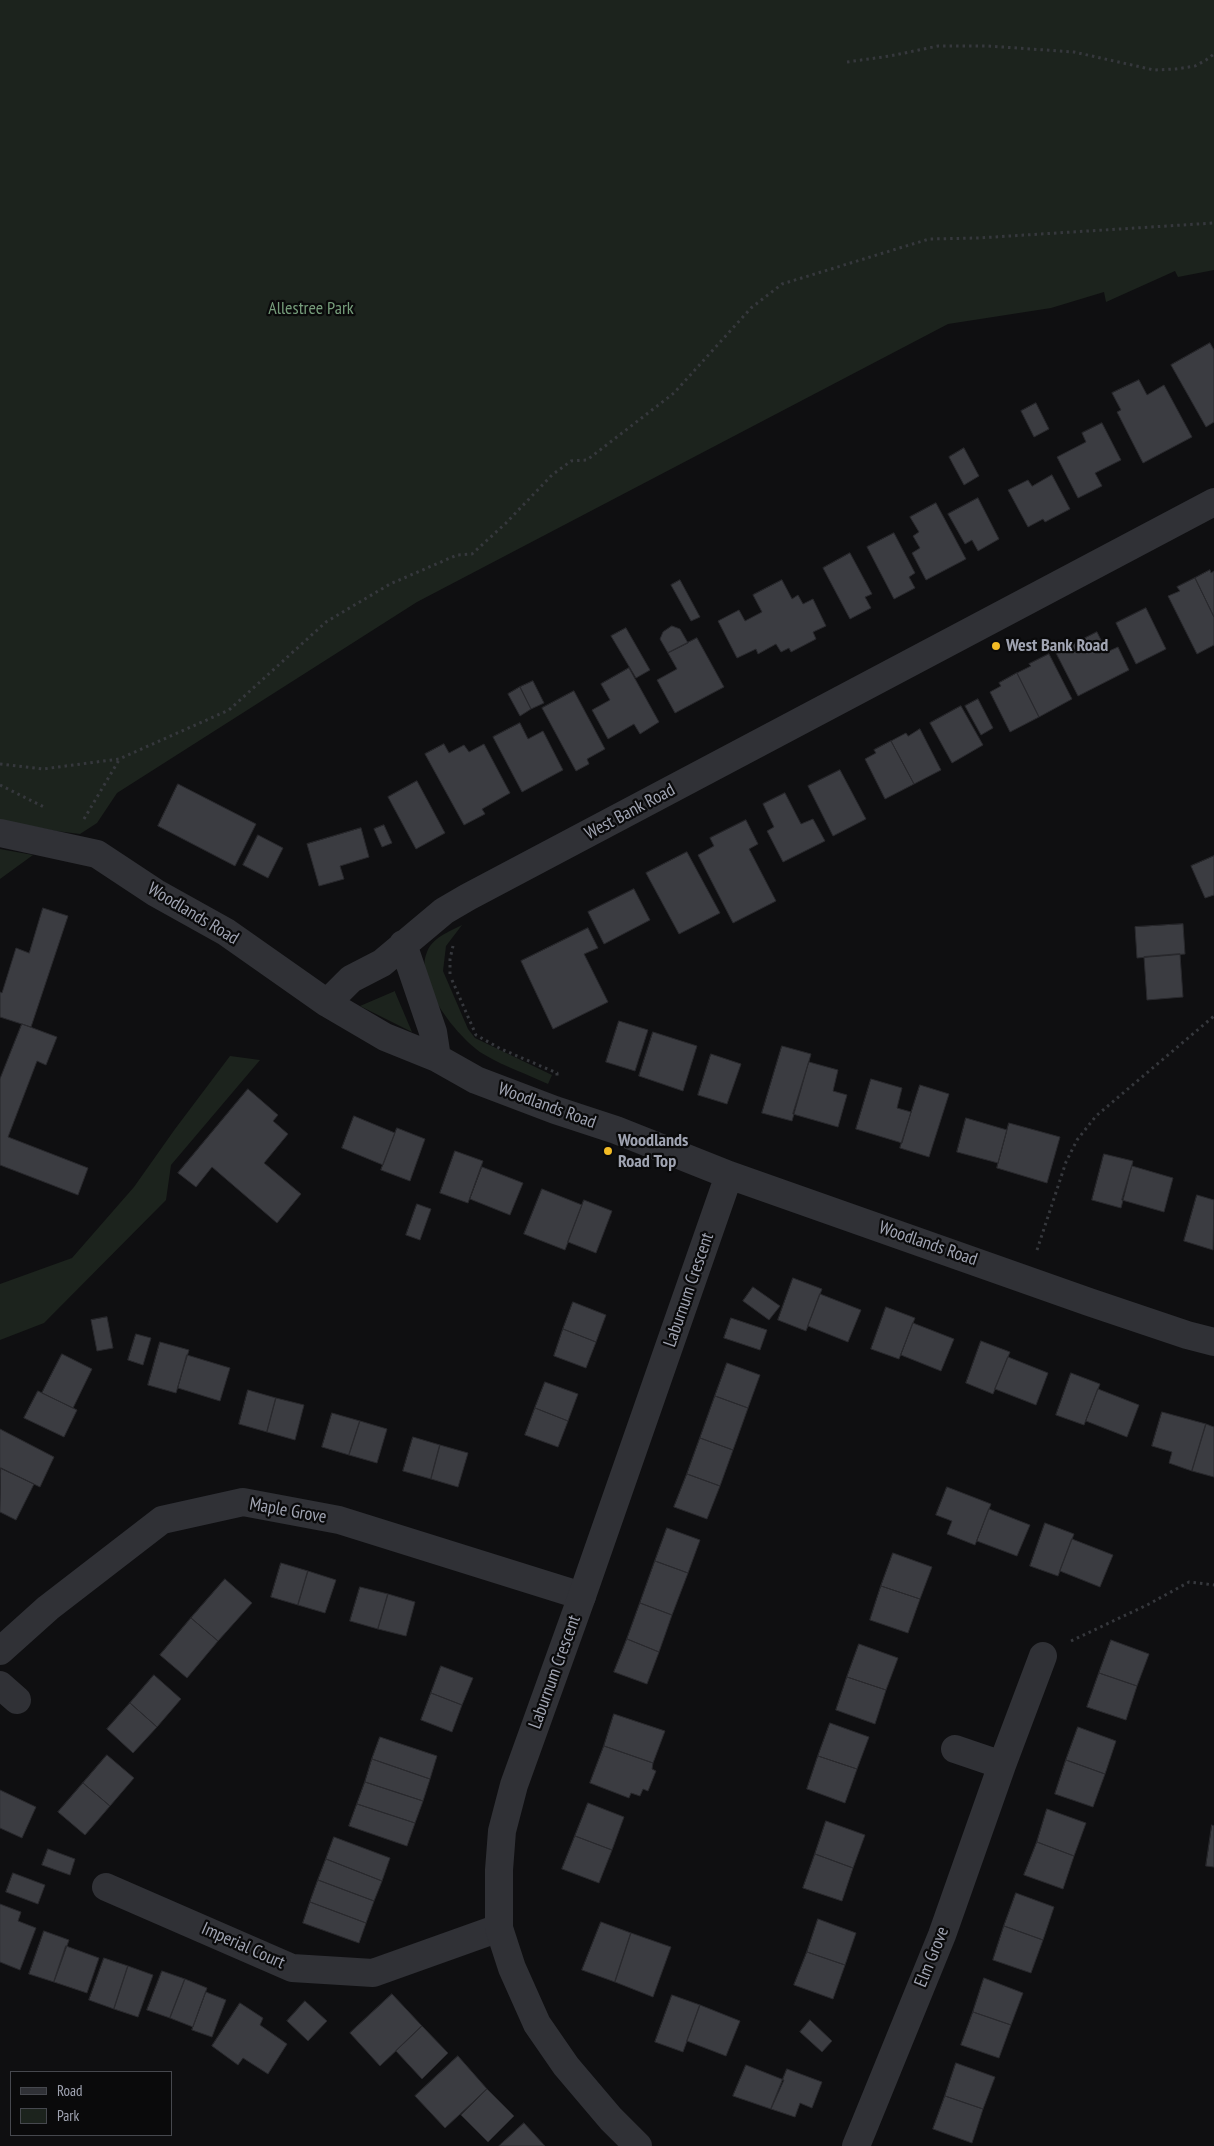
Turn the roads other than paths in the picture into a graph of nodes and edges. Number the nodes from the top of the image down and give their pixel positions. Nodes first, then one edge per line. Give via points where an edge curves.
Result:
1 (1214, 502) edge
2 (0, 833) edge
3 (403, 944) junction
4 (327, 1003) junction
5 (437, 1058) junction
6 (729, 1175) junction
7 (1214, 1342) edge
8 (582, 1596) junction
9 (0, 1651) edge
10 (1044, 1656) road end
11 (955, 1749) dead end
12 (1002, 1765) junction
13 (106, 1887) dead end
14 (499, 1928) junction
15 (638, 2146) edge
16 (856, 2146) edge

1 - 3 street, West Bank Road via 468,897 444,911
2 - 4 street, Woodlands Road via 97,854 156,893 226,932
3 - 4 street, West Bank Road via 382,963 351,979
3 - 5 street via 433,1032
4 - 5 street, Woodlands Road via 385,1037
5 - 6 street, Woodlands Road via 476,1080
6 - 7 street, Woodlands Road
6 - 8 street, Laburnum Crescent
8 - 9 street, Maple Grove via 339,1520 243,1502 162,1520 48,1608
8 - 14 street, Laburnum Crescent via 514,1785 502,1831
10 - 12 street, Elm Grove
11 - 12 street
12 - 16 street, Elm Grove via 942,1934
13 - 14 street, Imperial Court via 292,1968 373,1973
14 - 15 street, Laburnum Crescent via 512,1968 537,2024 566,2066

